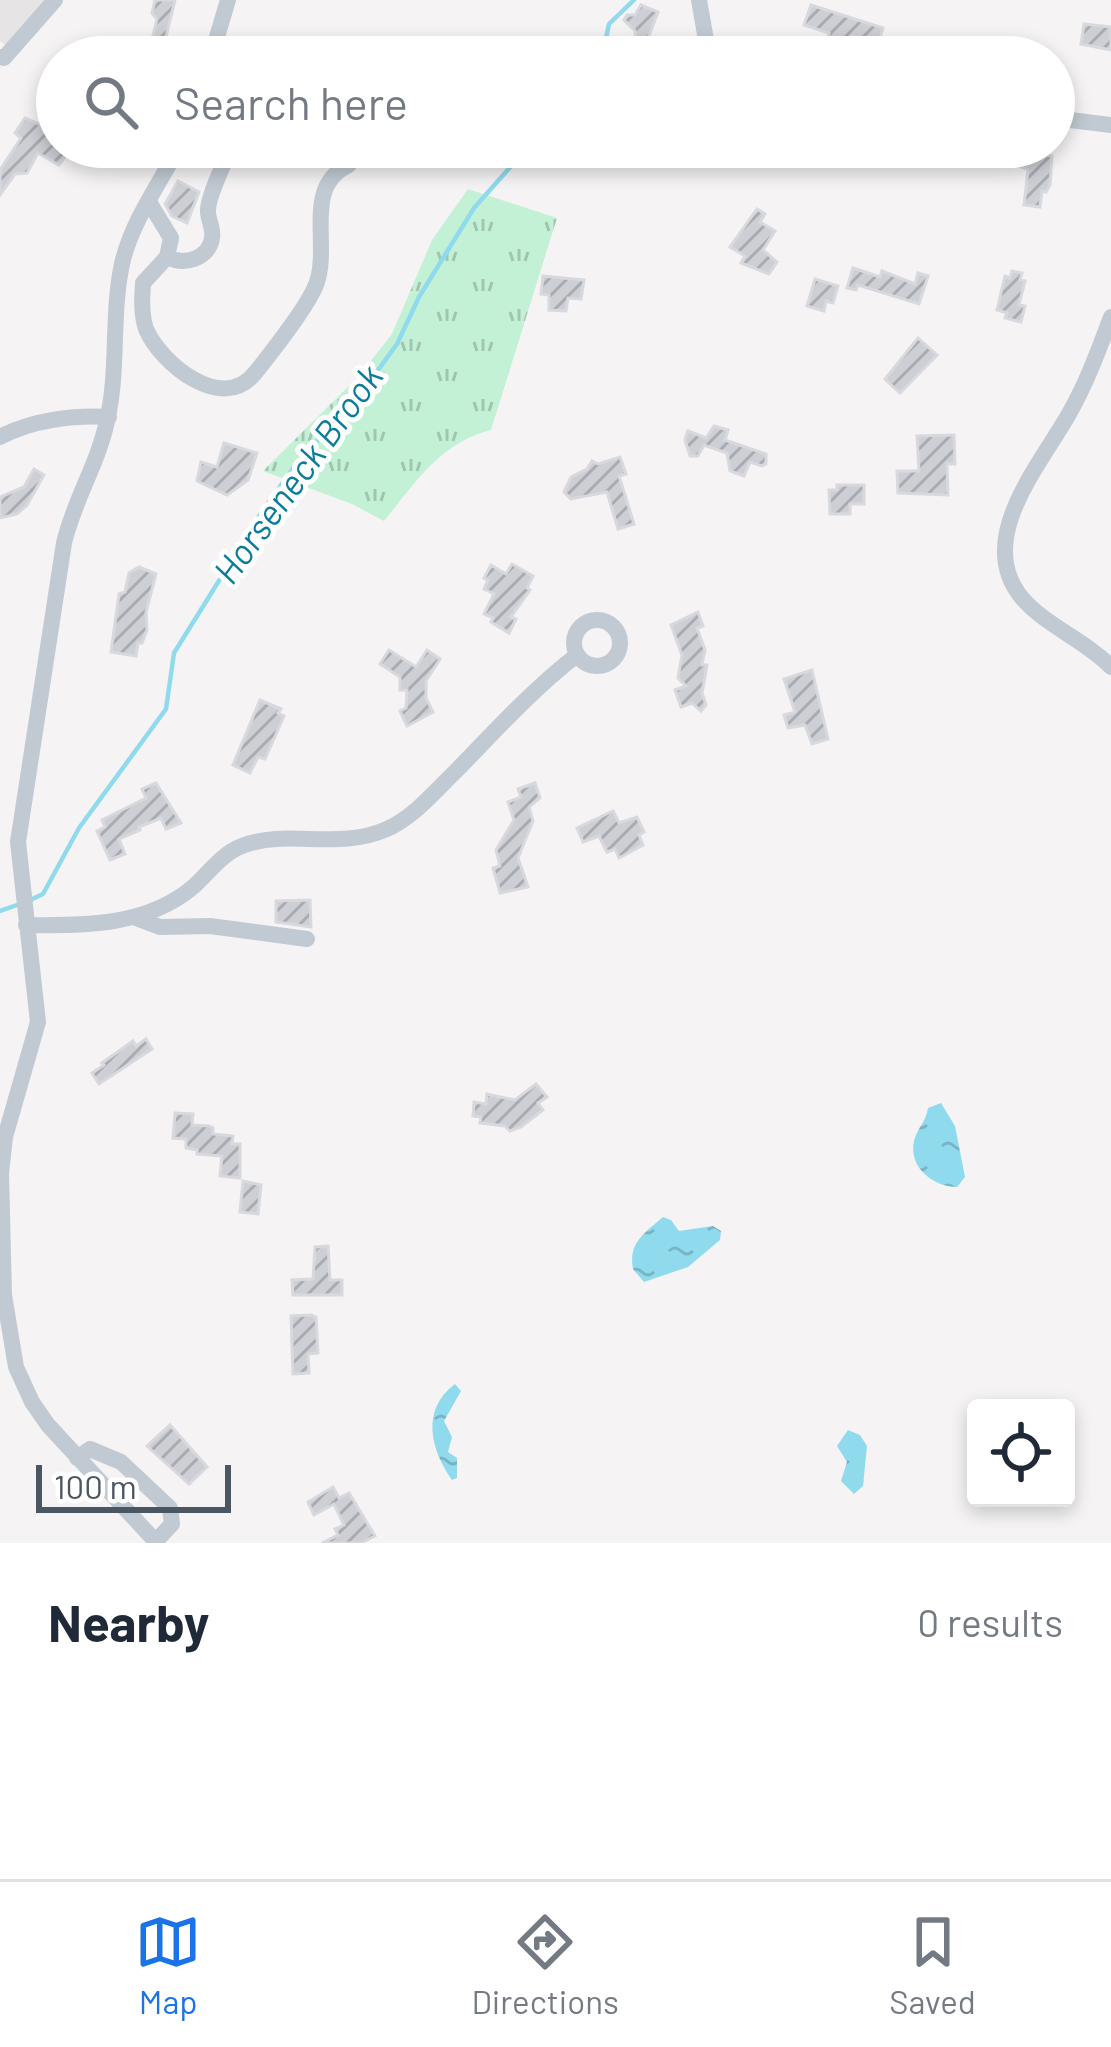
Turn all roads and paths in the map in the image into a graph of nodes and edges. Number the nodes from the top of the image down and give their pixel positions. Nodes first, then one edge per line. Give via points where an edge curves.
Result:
1 (56, 0) edge
2 (228, 0) edge
3 (699, 0) edge
4 (217, 36) edge
5 (705, 36) edge
6 (0, 57) edge
7 (1075, 121) edge
8 (1111, 125) edge
9 (168, 168) edge
10 (222, 168) edge
11 (344, 168) edge
12 (149, 202) junction
13 (167, 257) junction
14 (1111, 317) edge
15 (109, 417) junction
16 (0, 437) edge
17 (577, 655) dead end
18 (1111, 667) edge
19 (135, 917) junction
20 (25, 920) junction
21 (307, 939) dead end
22 (8, 1371) edge
23 (77, 1458) junction
24 (157, 1542) edge

1 - 6 street
2 - 4 street
3 - 5 street
7 - 8 street
9 - 12 street
10 - 13 street via 207,212 206,251 194,260
11 - 13 street via 327,182 318,280 252,377 235,388 189,377 152,340 143,322 143,283
12 - 13 street via 170,238
12 - 15 street via 123,259
14 - 18 street via 1073,408 1017,503 1005,543 1023,599
15 - 16 street via 50,421
15 - 20 street via 64,543 18,842
17 - 19 street via 391,827 353,841 241,846 170,904
19 - 20 street
19 - 21 street via 160,927
20 - 22 street via 38,1022 4,1138
22 - 23 street
23 - 24 street
23 - 24 street via 90,1449 121,1462 170,1508 172,1524

